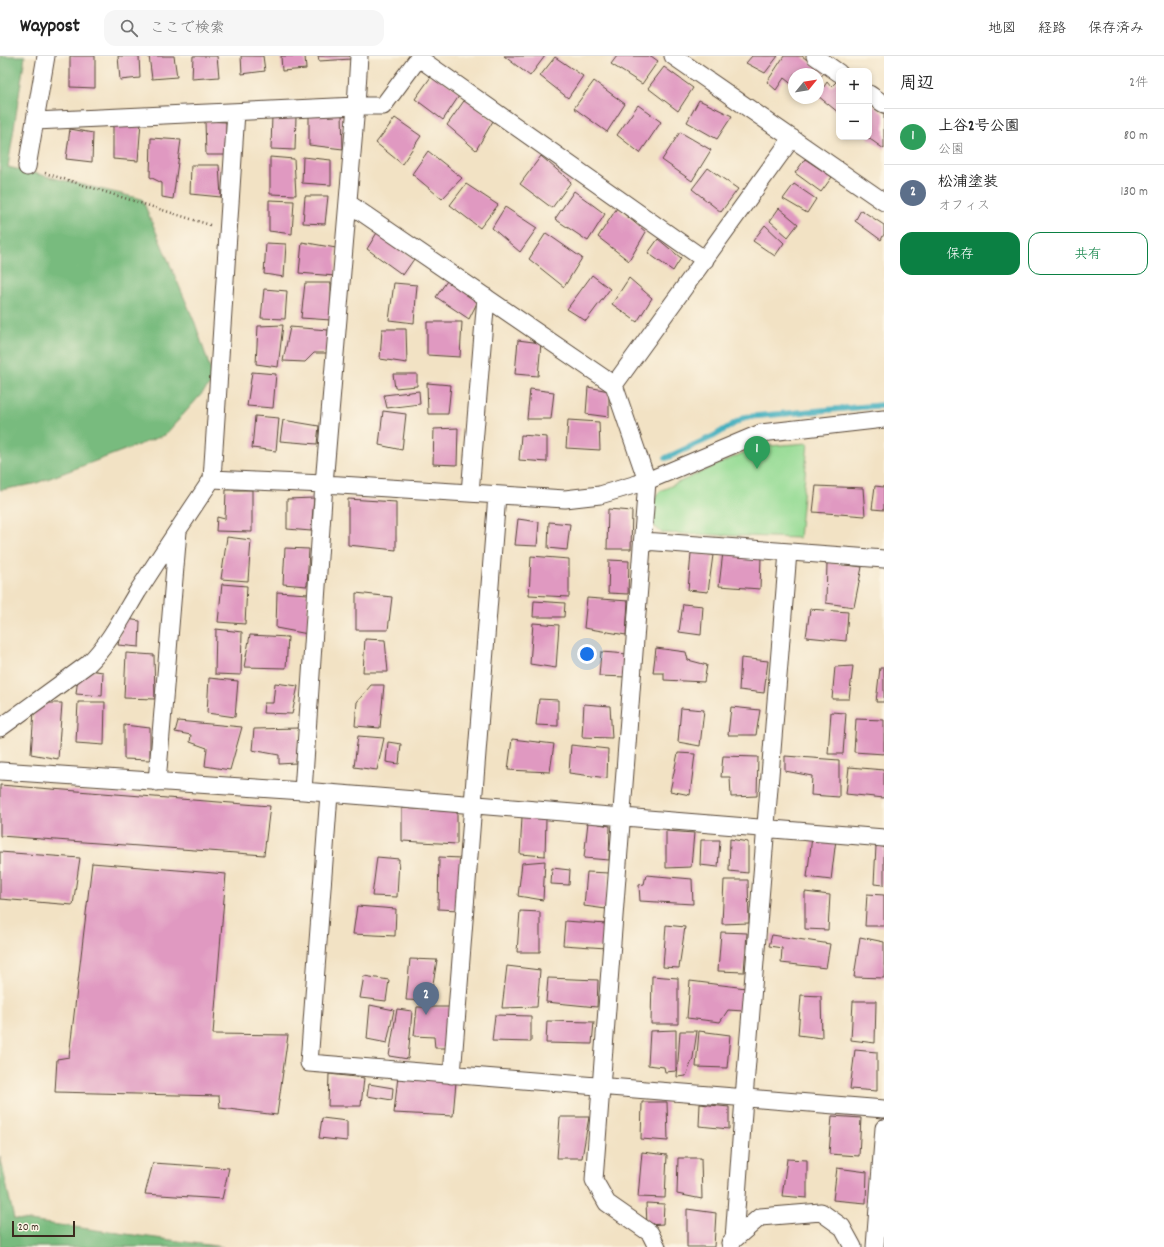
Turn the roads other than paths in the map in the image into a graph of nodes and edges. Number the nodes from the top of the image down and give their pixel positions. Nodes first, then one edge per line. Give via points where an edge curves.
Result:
1 (46, 56) edge
2 (359, 56) edge
3 (673, 56) edge
4 (815, 56) edge
5 (420, 57) edge
6 (836, 71) edge
7 (872, 96) edge
8 (884, 104) edge
9 (356, 106) junction
10 (236, 112) junction
11 (35, 121) junction
12 (792, 138) junction
13 (27, 167) road end
14 (884, 202) edge
15 (348, 203) junction
16 (705, 260) junction
17 (486, 297) junction
18 (614, 385) junction
19 (884, 419) edge
20 (212, 479) junction
21 (647, 481) junction
22 (324, 484) junction
23 (470, 493) junction
24 (497, 495) junction
25 (178, 529) junction
26 (644, 541) junction
27 (788, 552) junction
28 (884, 559) edge
29 (0, 728) edge
30 (0, 771) edge
31 (157, 782) junction
32 (303, 791) junction
33 (329, 794) junction
34 (473, 805) junction
35 (623, 817) junction
36 (766, 829) junction
37 (884, 838) edge
38 (452, 1075) junction
39 (602, 1086) junction
40 (744, 1098) junction
41 (884, 1108) edge
42 (884, 1128) edge
43 (730, 1243) edge
44 (657, 1247) edge
45 (853, 1247) edge
46 (875, 1247) edge
47 (884, 1247) edge

1 - 11 street
2 - 9 street
3 - 12 street
4 - 6 street
5 - 9 street via 383,106
5 - 16 street
7 - 8 street
9 - 10 street
9 - 15 street
10 - 11 street
10 - 20 street
11 - 13 street
12 - 14 street
12 - 16 street
15 - 17 street
15 - 22 street
16 - 18 street
17 - 18 street
17 - 23 street
18 - 21 street
19 - 21 street via 761,433
20 - 22 street
20 - 25 street
21 - 24 street via 600,495 565,499
21 - 26 street
22 - 23 street
22 - 32 street
23 - 24 street
24 - 34 street
25 - 29 street via 109,638 88,664
25 - 31 street
26 - 27 street
26 - 35 street
27 - 28 street
27 - 36 street
30 - 31 street
31 - 32 street
32 - 33 street
33 - 34 street
33 - 38 street via 309,1064
34 - 35 street
34 - 38 street
35 - 36 street
35 - 39 street
36 - 37 street
36 - 40 street
38 - 39 street
39 - 40 street
39 - 44 street via 594,1180 607,1203 650,1234
40 - 41 street
40 - 43 street
42 - 46 street
43 - 45 street via 760,1217 821,1212 842,1227
46 - 47 street

